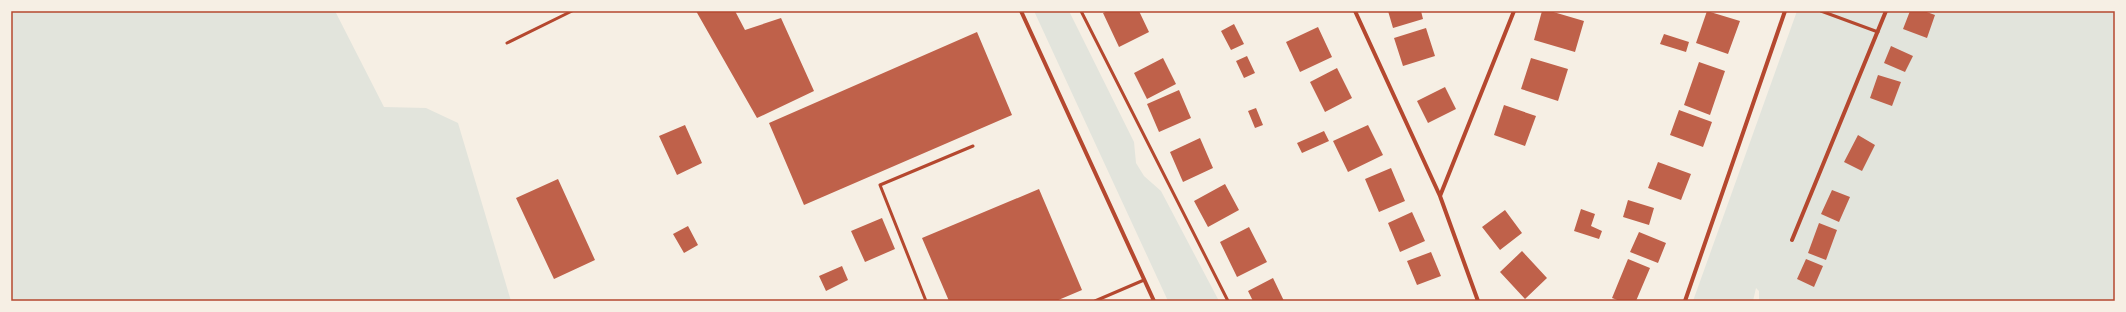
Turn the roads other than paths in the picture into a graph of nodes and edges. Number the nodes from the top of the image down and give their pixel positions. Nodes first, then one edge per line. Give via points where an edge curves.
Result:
1 (572, 11) edge
2 (1021, 11) edge
3 (1081, 11) edge
4 (1355, 11) edge
5 (1514, 11) edge
6 (1785, 11) edge
7 (1821, 11) edge
8 (1886, 11) edge
9 (1878, 32) junction
10 (507, 43) dead end
11 (973, 146) dead end
12 (1440, 196) junction
13 (1792, 240) dead end
14 (1144, 280) junction
15 (926, 301) edge
16 (1095, 301) edge
17 (1154, 301) edge
18 (1228, 301) edge
19 (1478, 301) edge
20 (1685, 301) edge

1 - 10 lane
2 - 14 street
3 - 18 lane
4 - 12 street
5 - 12 street
6 - 20 street
7 - 9 lane
8 - 9 street
9 - 13 street
11 - 15 lane via 880,185
12 - 19 street
14 - 16 lane
14 - 17 street

